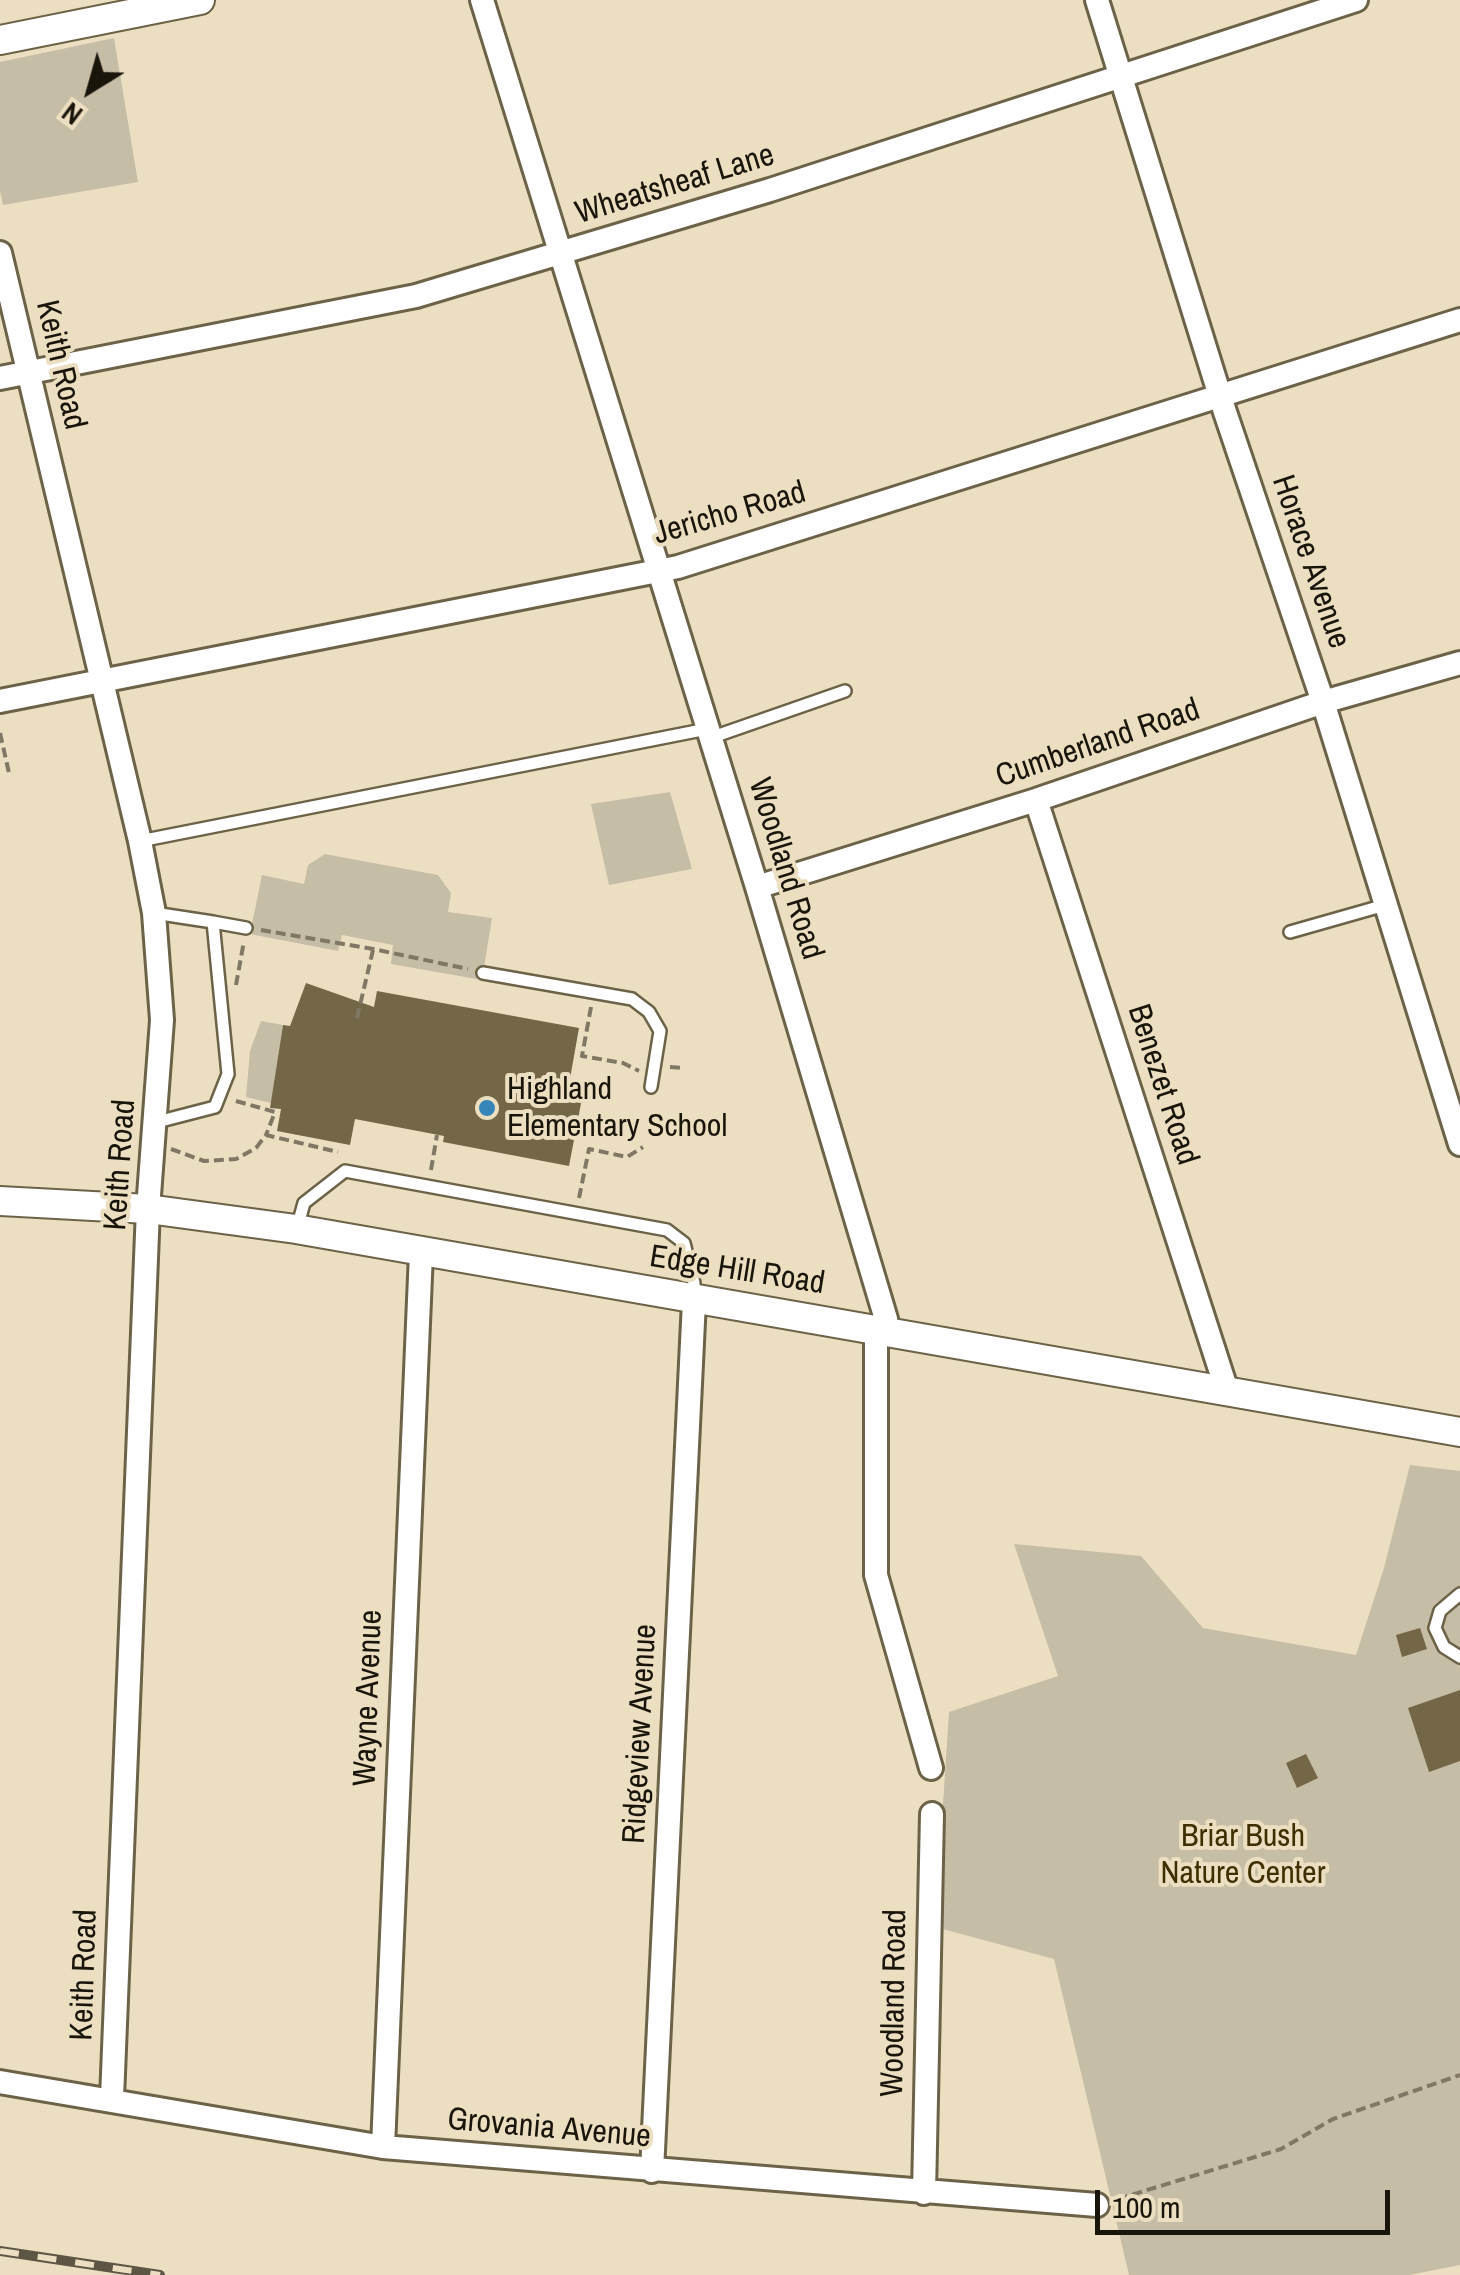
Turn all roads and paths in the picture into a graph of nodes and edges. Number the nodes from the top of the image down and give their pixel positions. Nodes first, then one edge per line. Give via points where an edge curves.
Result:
1 (200, 0) edge
2 (482, 0) edge
3 (1097, 0) edge
4 (1356, 0) edge
5 (0, 40) edge
6 (1121, 74) junction
7 (0, 253) edge
8 (559, 255) junction
9 (1460, 320) edge
10 (28, 373) junction
11 (0, 378) edge
12 (1220, 395) junction
13 (658, 571) junction
14 (1460, 663) edge
15 (100, 682) junction
16 (844, 690) dead end
17 (0, 701) edge
18 (1322, 702) junction
19 (0, 733) edge
20 (709, 734) junction
21 (9, 773) dead end
22 (1036, 800) junction
23 (140, 840) junction
24 (757, 887) junction
25 (1385, 905) junction
26 (154, 913) junction
27 (213, 922) junction
28 (246, 928) junction
29 (1290, 932) dead end
30 (374, 949) junction
31 (483, 973) joint
32 (235, 990) dead end
33 (594, 992) junction
34 (357, 1018) dead end
35 (665, 1066) dead end
36 (683, 1068) dead end
37 (642, 1072) dead end
38 (651, 1087) dead end
39 (236, 1102) dead end
40 (156, 1122) junction
41 (438, 1135) dead end
42 (266, 1136) junction
43 (1460, 1144) edge
44 (642, 1147) dead end
45 (171, 1149) dead end
46 (338, 1152) dead end
47 (431, 1170) dead end
48 (579, 1198) dead end
49 (0, 1201) edge
50 (148, 1209) junction
51 (296, 1229) junction
52 (420, 1252) junction
53 (694, 1300) junction
54 (876, 1330) junction
55 (1227, 1391) junction
56 (1460, 1432) edge
57 (1460, 1594) edge
58 (1460, 1656) edge
59 (931, 1768) dead end
60 (932, 1814) dead end
61 (1460, 2075) edge
62 (0, 2082) edge
63 (112, 2098) junction
64 (383, 2147) junction
65 (652, 2171) junction
66 (924, 2193) junction
67 (1097, 2206) joint

1 - 5 street
2 - 8 street, Woodland Road
3 - 6 street, Horace Avenue
4 - 6 street, Wheatsheaf Lane
6 - 8 street, Wheatsheaf Lane
6 - 12 street, Horace Avenue
7 - 10 street, Keith Road
8 - 10 street, Wheatsheaf Lane via 416,296
8 - 13 street, Woodland Road
9 - 12 street, Jericho Road
10 - 11 street, Wheatsheaf Lane
10 - 15 street, Keith Road
12 - 13 street, Jericho Road
12 - 18 street, Horace Avenue
13 - 15 street, Jericho Road
13 - 20 street, Woodland Road
14 - 18 street, Cumberland Road
15 - 17 street, Jericho Road
15 - 23 street, Keith Road
16 - 20 lane
18 - 22 street, Cumberland Road
18 - 25 street, Horace Avenue
19 - 21 path
20 - 23 lane
20 - 24 street, Woodland Road
22 - 24 street, Cumberland Road
22 - 55 street, Benezet Road
23 - 26 street, Keith Road
24 - 54 street, Woodland Road via 886,1319
25 - 29 lane
25 - 43 street, Horace Avenue
26 - 27 lane
26 - 40 street, Keith Road via 162,1020
27 - 28 lane
27 - 40 lane via 228,1074 215,1107
28 - 30 path
28 - 32 path
30 - 31 path
30 - 34 path
31 - 33 lane
33 - 37 path via 582,1056
33 - 38 lane via 632,999 649,1012 660,1032
35 - 36 path
39 - 42 path via 275,1112
40 - 50 street, Keith Road
41 - 47 path
42 - 45 path via 236,1159 204,1161
42 - 46 path
44 - 48 path via 627,1157 589,1149
49 - 50 street, Edge Hill Road
50 - 51 street, Edge Hill Road
50 - 63 street, Keith Road
51 - 52 street, Edge Hill Road
51 - 53 lane via 304,1203 345,1171 667,1230 684,1242
52 - 53 street, Edge Hill Road
52 - 64 street, Wayne Avenue
53 - 54 street, Edge Hill Road
53 - 65 street, Ridgeview Avenue
54 - 55 street, Edge Hill Road
54 - 59 street, Woodland Road via 876,1575
55 - 56 street, Edge Hill Road
57 - 58 lane via 1440,1611 1436,1628 1444,1648
60 - 66 street, Woodland Road
61 - 67 path via 1333,2119 1281,2150
62 - 63 street, Grovania Avenue
63 - 64 street, Grovania Avenue
64 - 65 street, Grovania Avenue
65 - 66 street, Grovania Avenue
66 - 67 street, Grovania Avenue

